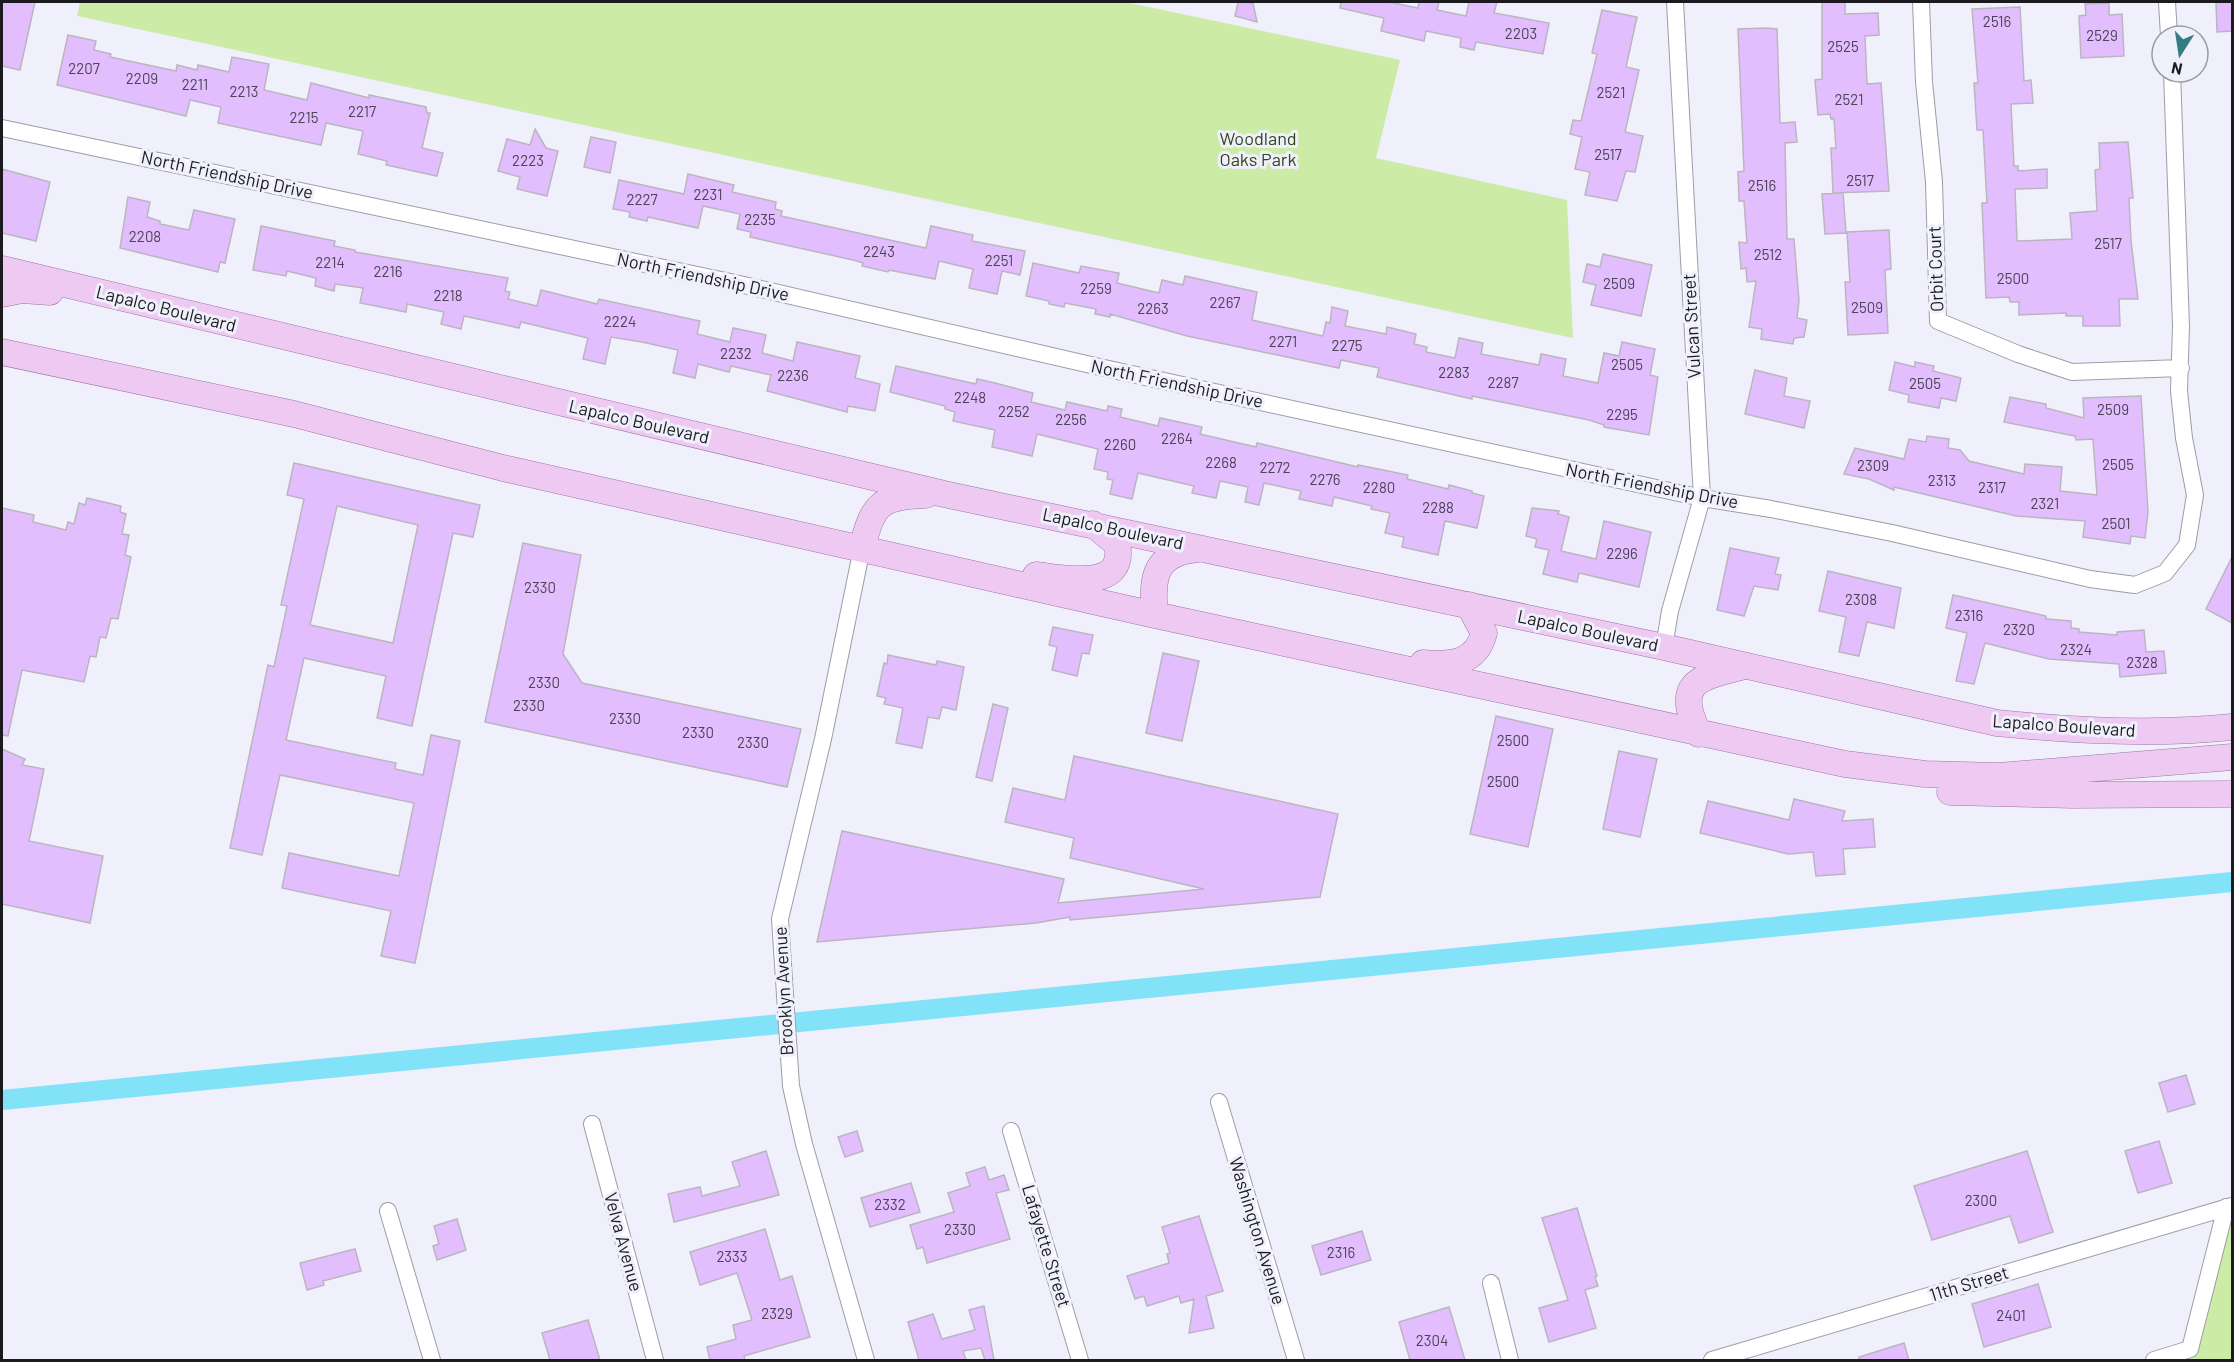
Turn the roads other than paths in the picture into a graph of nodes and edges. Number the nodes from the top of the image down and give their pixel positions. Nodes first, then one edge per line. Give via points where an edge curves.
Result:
1 (1675, 2) edge
2 (1921, 2) edge
3 (2167, 2) edge
4 (2168, 24) edge
5 (2172, 84) edge
6 (2, 128) edge
7 (2, 269) edge
8 (2, 294) edge
9 (116, 297) junction
10 (2, 352) edge
11 (2181, 368) junction
12 (944, 494) junction
13 (1702, 498) junction
14 (1093, 524) junction
15 (862, 548) junction
16 (1202, 548) junction
17 (940, 567) junction
18 (1469, 605) junction
19 (1155, 615) junction
20 (1664, 647) junction
21 (1357, 659) junction
22 (1744, 666) junction
23 (2232, 727) edge
24 (1700, 734) junction
25 (1800, 756) junction
26 (2232, 757) edge
27 (2232, 794) edge
28 (1218, 1102) dead end
29 (592, 1124) dead end
30 (1011, 1131) dead end
31 (2229, 1207) edge
32 (388, 1211) dead end
33 (1491, 1283) dead end
34 (1736, 1357) edge
35 (432, 1360) edge
36 (655, 1360) edge
37 (866, 1360) edge
38 (1080, 1360) edge
39 (1296, 1360) edge
40 (1510, 1360) edge
41 (1712, 1360) edge
42 (2154, 1360) edge

1 - 13 street, Vulcan Street
2 - 11 street, Orbit Court via 1934,182 1938,321 2072,372
3 - 4 street
5 - 11 street, North Friendship Drive
6 - 13 street, North Friendship Drive via 735,283
7 - 9 main road, Lapalco Boulevard
8 - 9 main road via 22,290
9 - 12 main road, Lapalco Boulevard
10 - 15 main road, Lapalco Boulevard via 261,407 503,468
11 - 13 street, North Friendship Drive via 2184,438 2195,495 2187,545 2165,573 2134,585 2090,579 1771,508
12 - 14 main road, Lapalco Boulevard
12 - 15 main road via 903,495 884,503 870,516
13 - 20 street, Vulcan Street via 1670,611
14 - 16 main road, Lapalco Boulevard
14 - 17 main road via 1112,538 1118,552 1111,571 1096,580
15 - 17 main road, Lapalco Boulevard
15 - 37 street, Brooklyn Avenue via 823,739 780,919 791,1086
16 - 18 main road, Lapalco Boulevard
16 - 19 main road via 1177,551 1159,567
17 - 19 main road, Lapalco Boulevard
18 - 20 main road, Lapalco Boulevard
18 - 21 main road via 1484,633 1481,644 1464,660 1451,665
19 - 21 main road, Lapalco Boulevard
20 - 22 main road, Lapalco Boulevard
21 - 24 main road, Lapalco Boulevard
22 - 23 main road, Lapalco Boulevard via 1997,723 2173,733
22 - 24 main road via 1695,682 1689,699 1690,715
24 - 25 main road, Lapalco Boulevard
25 - 26 main road, Lapalco Boulevard via 1883,770 1972,776
25 - 27 main road via 1839,775 1934,790 2009,795
28 - 39 street, Washington Avenue
29 - 36 street, Velva Avenue
30 - 38 street, Lafayette Street
31 - 34 street, 11th Street
31 - 42 street via 2190,1348
32 - 35 street
33 - 40 street
34 - 41 street, 11th Street

